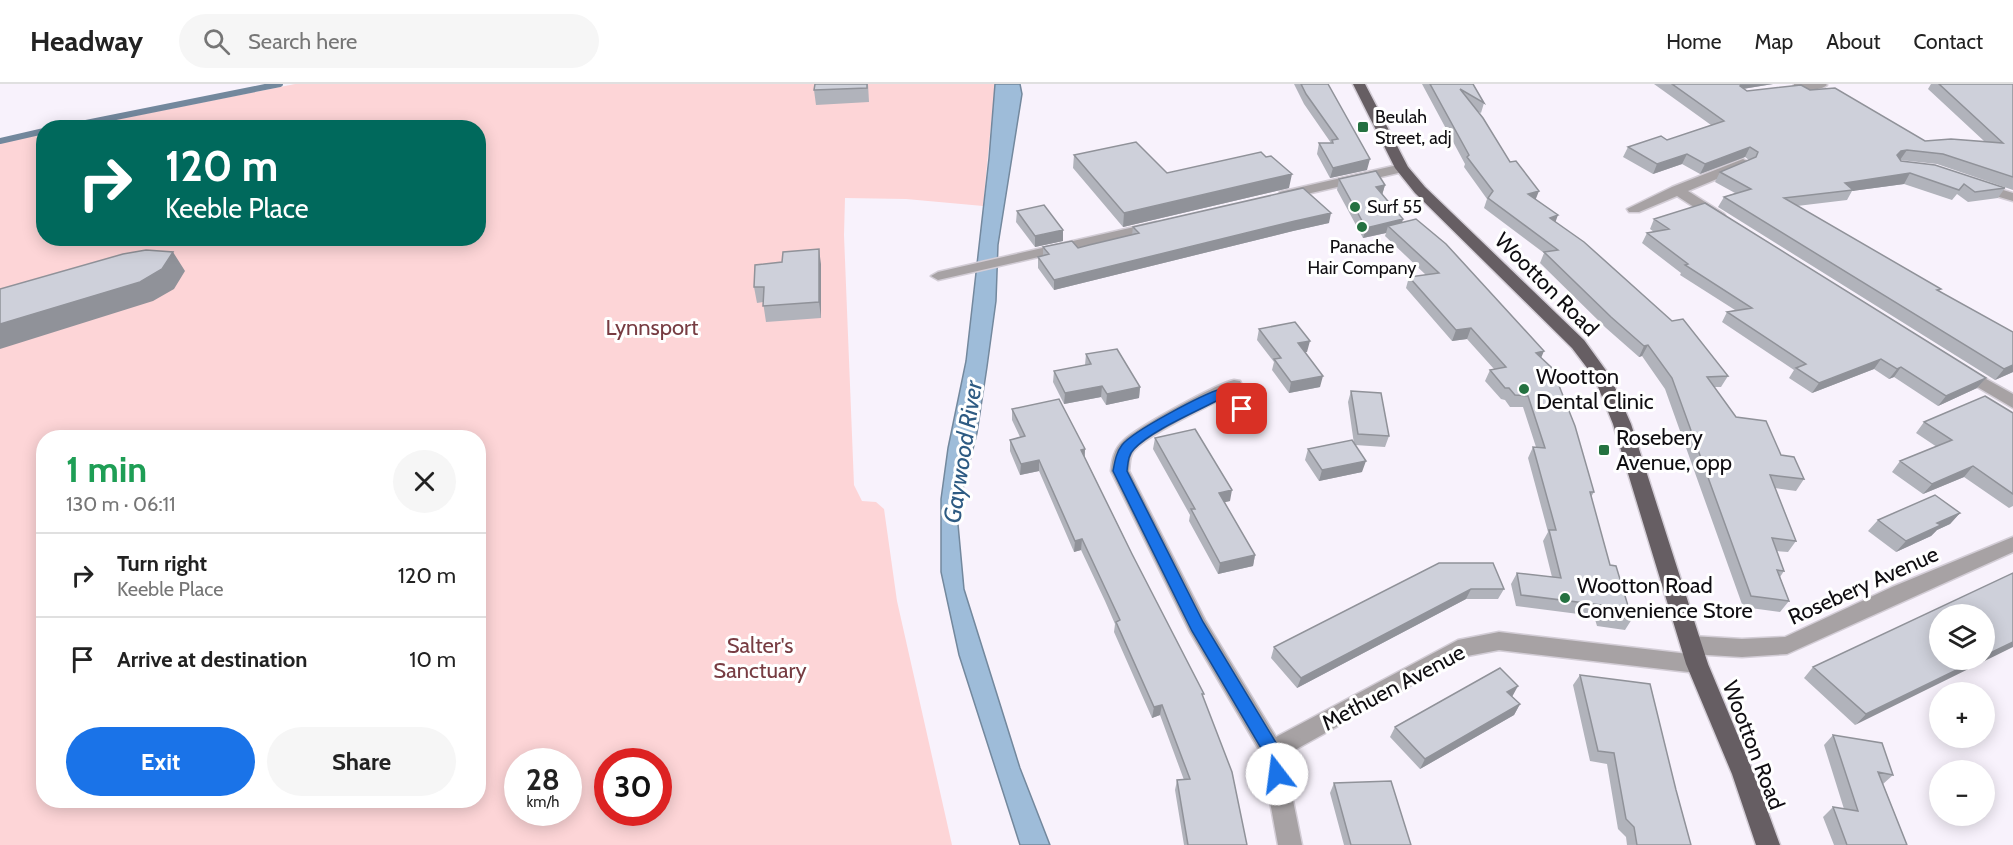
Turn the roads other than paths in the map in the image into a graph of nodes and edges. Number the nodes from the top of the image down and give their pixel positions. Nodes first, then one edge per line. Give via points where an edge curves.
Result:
1 (1359, 84) edge
2 (1821, 85) edge
3 (1793, 87) edge
4 (1744, 163) edge
5 (1402, 168) junction
6 (1964, 181) edge
7 (1677, 190) junction
8 (1276, 197) edge
9 (2013, 197) edge
10 (1634, 209) dead end
11 (1173, 222) edge
12 (1728, 222) edge
13 (946, 275) dead end
14 (1951, 363) edge
15 (2013, 402) edge
16 (1242, 409) dead end
17 (2013, 544) edge
18 (1694, 654) junction
19 (1272, 751) junction
20 (1290, 845) edge
21 (1768, 845) edge

1 - 5 main road, Wootton Road
2 - 3 street
4 - 7 street
5 - 8 street
5 - 18 main road, Wootton Road via 1578,344 1602,376 1622,424
6 - 9 street
7 - 10 street
7 - 12 street
11 - 13 street
14 - 15 street
16 - 19 street via 1228,389 1128,446 1120,471 1197,626
17 - 18 street, Rosebery Avenue via 1787,645
18 - 19 street, Methuen Avenue via 1486,642 1458,650
18 - 21 main road, Wootton Road
19 - 20 street

